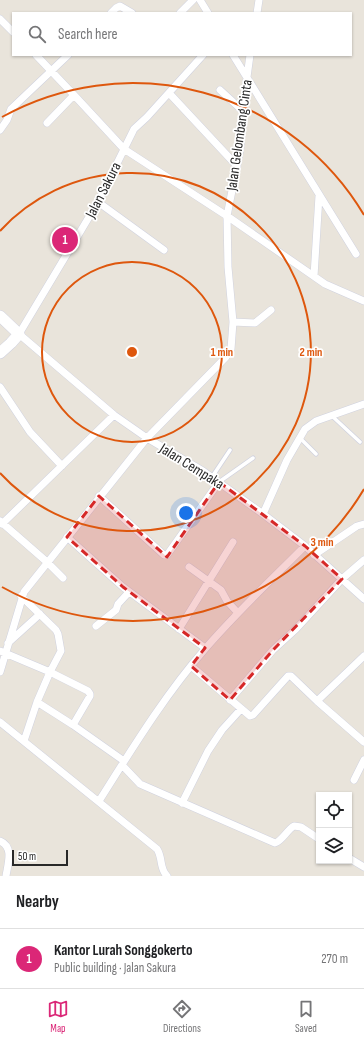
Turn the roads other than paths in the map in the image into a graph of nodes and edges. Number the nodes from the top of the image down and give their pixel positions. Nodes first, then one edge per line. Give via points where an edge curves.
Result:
1 (192, 0) edge
2 (200, 0) edge
3 (259, 0) edge
4 (112, 12) edge
5 (130, 12) edge
6 (181, 12) edge
7 (207, 12) edge
8 (257, 12) edge
9 (0, 19) edge
10 (12, 31) edge
11 (37, 56) edge
12 (67, 56) edge
13 (202, 56) edge
14 (234, 56) edge
15 (250, 56) edge
16 (51, 71) junction
17 (247, 77) junction
18 (220, 90) dead end
19 (169, 93) junction
20 (74, 95) junction
21 (244, 112) junction
22 (47, 123) dead end
23 (0, 130) edge
24 (124, 148) junction
25 (236, 166) junction
26 (320, 196) junction
27 (98, 202) junction
28 (227, 216) junction
29 (164, 250) dead end
30 (356, 254) dead end
31 (314, 276) junction
32 (363, 301) edge
33 (271, 310) dead end
34 (0, 316) edge
35 (233, 322) junction
36 (19, 334) junction
37 (0, 353) edge
38 (0, 387) edge
39 (364, 404) edge
40 (114, 415) junction
41 (332, 416) junction
42 (147, 438) junction
43 (300, 438) junction
44 (360, 442) dead end
45 (230, 450) dead end
46 (316, 454) dead end
47 (254, 458) dead end
48 (62, 466) junction
49 (212, 477) junction
50 (219, 482) junction
51 (99, 496) junction
52 (263, 514) junction
53 (1, 522) edge
54 (364, 524) edge
55 (67, 537) junction
56 (233, 542) dead end
57 (305, 546) junction
58 (314, 555) junction
59 (364, 560) edge
60 (47, 562) junction
61 (189, 568) dead end
62 (63, 578) dead end
63 (342, 579) junction
64 (209, 580) junction
65 (129, 592) junction
66 (21, 596) junction
67 (364, 599) edge
68 (238, 613) junction
69 (40, 614) junction
70 (96, 626) dead end
71 (179, 629) junction
72 (8, 643) junction
73 (205, 648) junction
74 (2, 653) edge
75 (364, 656) edge
76 (191, 666) junction
77 (0, 672) edge
78 (50, 672) junction
79 (230, 700) junction
80 (37, 702) junction
81 (318, 702) junction
82 (241, 709) junction
83 (0, 722) edge
84 (73, 725) junction
85 (24, 741) junction
86 (364, 742) edge
87 (364, 760) edge
88 (123, 763) junction
89 (354, 780) dead end
90 (99, 801) junction
91 (182, 803) junction
92 (316, 837) edge
93 (0, 840) edge
94 (352, 860) edge
95 (364, 867) edge
96 (6, 876) edge
97 (166, 876) edge

1 - 6 street
2 - 7 street
3 - 8 street
4 - 5 street via 120,6
9 - 10 street
11 - 16 street
12 - 16 street
13 - 19 street, Jalan Sakura
14 - 17 street
15 - 17 street, Jalan Gelombang Cinta
16 - 20 street
16 - 23 street via 11,109
17 - 21 street, Jalan Gelombang Cinta
17 - 26 street
18 - 21 street
19 - 24 street, Jalan Sakura via 134,129
19 - 25 street
20 - 22 street
20 - 24 street
21 - 25 street, Jalan Gelombang Cinta
24 - 27 street, Jalan Sakura
24 - 28 street
25 - 28 street, Jalan Gelombang Cinta
26 - 30 street
26 - 31 street
27 - 29 street
27 - 36 street, Jalan Sakura
28 - 31 street
28 - 35 street, Jalan Gelombang Cinta
31 - 32 street via 329,286
33 - 35 street via 255,323
34 - 36 main road
35 - 42 street, Jalan Gelombang Cinta via 231,349 226,357
36 - 37 main road
36 - 40 street, Jalan Cempaka
38 - 48 street via 30,432
39 - 41 street
40 - 42 street, Jalan Cempaka
40 - 48 street
41 - 43 street via 311,424
41 - 44 lane
42 - 49 street, Jalan Cempaka
42 - 51 street, Jalan Gelombang Cinta
43 - 46 lane
43 - 52 street via 287,460
45 - 49 lane
47 - 50 lane
48 - 53 street
49 - 50 street, Jalan Cempaka
50 - 51 street via 167,556
50 - 52 street, Jalan Cempaka
51 - 55 street, Jalan Gelombang Cinta
52 - 57 street, Jalan Cempaka
53 - 60 street
54 - 58 street
55 - 60 street, Jalan Gelombang Cinta
55 - 65 street
56 - 64 street
57 - 58 street, Jalan Cempaka
57 - 68 street
58 - 63 street, Jalan Cempaka
59 - 63 street
60 - 62 street
60 - 66 street, Jalan Gelombang Cinta
61 - 64 street
63 - 67 street, Jalan Cempaka
63 - 79 street via 273,650
64 - 68 street via 222,590 227,601
64 - 71 street
65 - 70 street via 116,610
65 - 71 street
66 - 69 street
66 - 72 street
68 - 73 street
69 - 72 street
69 - 78 street via 57,632 61,646
71 - 73 street
72 - 74 street
73 - 76 street
74 - 77 street
74 - 78 street
75 - 81 street
76 - 79 street
76 - 88 street via 155,713
78 - 80 street
78 - 84 street via 90,694
79 - 82 street
80 - 84 street
80 - 85 street
81 - 82 street via 289,676 252,715 248,716
81 - 86 street
82 - 91 street via 208,751
83 - 85 street
84 - 88 street
85 - 90 street
87 - 89 street
88 - 90 street
88 - 91 street via 140,784
90 - 97 street via 158,850
91 - 92 street via 275,843 296,826
93 - 96 street via 9,850
94 - 95 street

